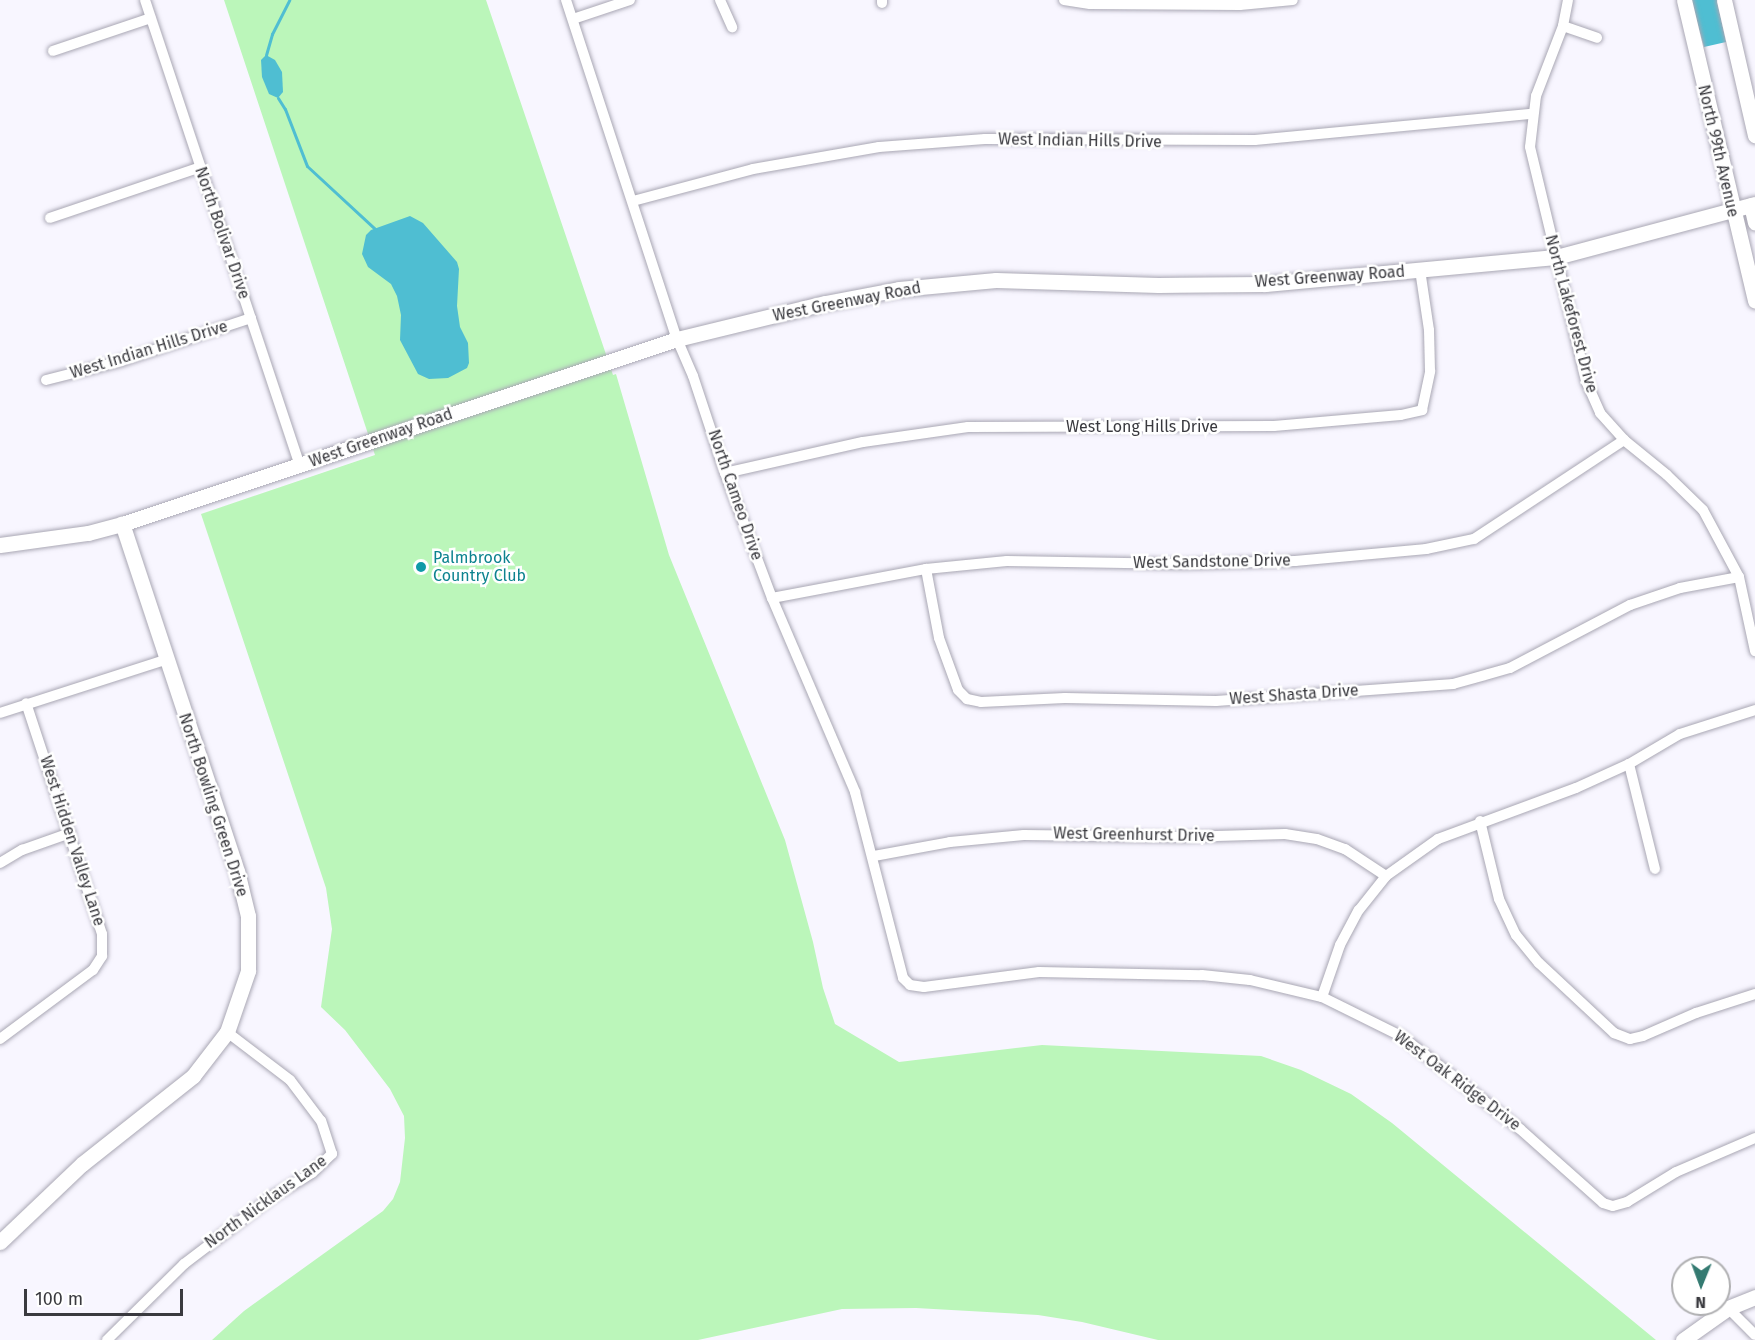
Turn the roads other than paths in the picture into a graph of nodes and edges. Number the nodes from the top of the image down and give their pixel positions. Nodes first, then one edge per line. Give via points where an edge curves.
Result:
1 (145, 0) edge
2 (566, 0) edge
3 (630, 0) edge
4 (720, 0) edge
5 (1064, 0) edge
6 (1293, 0) edge
7 (1568, 0) edge
8 (1684, 0) edge
9 (1725, 0) edge
10 (151, 18) junction
11 (573, 20) junction
12 (1563, 26) junction
13 (732, 27) dead end
14 (1597, 38) dead end
15 (53, 51) dead end
16 (1532, 114) junction
17 (1755, 135) edge
18 (201, 167) junction
19 (633, 201) junction
20 (1753, 205) edge
21 (1732, 210) junction
22 (50, 218) dead end
23 (1755, 223) edge
24 (1556, 257) junction
25 (1420, 270) junction
26 (1755, 301) edge
27 (251, 318) junction
28 (677, 339) junction
29 (46, 380) dead end
30 (1624, 440) junction
31 (300, 465) junction
32 (725, 473) junction
33 (122, 524) junction
34 (0, 545) edge
35 (926, 569) junction
36 (1739, 577) junction
37 (772, 598) junction
38 (1755, 651) edge
39 (165, 660) junction
40 (26, 704) junction
41 (1755, 710) edge
42 (0, 713) edge
43 (1629, 764) junction
44 (1480, 821) junction
45 (70, 832) junction
46 (874, 856) junction
47 (0, 863) edge
48 (1655, 869) dead end
49 (1386, 876) junction
50 (910, 985) joint
51 (1755, 994) edge
52 (1322, 997) junction
53 (227, 1032) junction
54 (0, 1040) edge
55 (1755, 1138) edge
56 (0, 1242) edge
57 (1755, 1297) edge
58 (1731, 1307) edge
59 (1731, 1311) edge
60 (1717, 1316) edge
61 (1755, 1335) edge
62 (107, 1340) edge
63 (1683, 1340) edge

1 - 10 street, North Bolivar Drive
2 - 11 street, North Cameo Drive
3 - 11 street
4 - 13 street
5 - 6 street via 1090,4 1218,5
7 - 12 street, North Lakeforest Drive
8 - 21 street, North 99th Avenue
9 - 17 street
10 - 15 street
10 - 18 street, North Bolivar Drive
11 - 19 street, North Cameo Drive
12 - 14 street
12 - 16 street, North Lakeforest Drive
16 - 19 street, West Indian Hills Drive via 1255,140 985,140 879,147 753,169
16 - 24 street, North Lakeforest Drive via 1532,155
18 - 22 street
18 - 27 street, North Bolivar Drive
19 - 28 street, North Cameo Drive
20 - 21 street, West Greenway Road
20 - 23 street, North 99th Avenue
21 - 24 street, West Greenway Road
21 - 26 street, North 99th Avenue
24 - 25 street, West Greenway Road
24 - 30 street, North Lakeforest Drive via 1586,381 1599,413
25 - 28 street, West Greenway Road via 1265,284 996,280 910,288 825,303
25 - 32 street, West Long Hills Drive via 1430,371 1422,410 1274,426 968,427 863,442
27 - 29 street, West Indian Hills Drive via 122,361
27 - 31 street, North Bolivar Drive
28 - 31 street, West Greenway Road
28 - 32 street, North Cameo Drive
30 - 35 street, West Sandstone Drive via 1474,539 1426,549 1295,561 1006,561
30 - 36 street, North Lakeforest Drive via 1703,510
31 - 33 street, West Greenway Road
32 - 37 street, North Cameo Drive
33 - 34 street, West Greenway Road via 88,533
33 - 39 street, North Bowling Green Drive
35 - 36 street, West Shasta Drive via 939,638 958,690 967,699 981,702 1065,698 1216,701 1453,684 1510,668 1630,605 1680,588
35 - 37 street, West Sandstone Drive
36 - 38 street, North Lakeforest Drive
37 - 46 street, North Cameo Drive via 851,782
39 - 40 street
39 - 53 street, North Bowling Green Drive via 237,871 248,916 248,971
40 - 42 street
40 - 45 street, West Hidden Valley Lane
41 - 43 street via 1680,734
43 - 44 street via 1576,788
43 - 48 street
44 - 49 street via 1438,839
44 - 51 street via 1499,899 1516,935 1539,963 1614,1033 1630,1039 1643,1036
45 - 47 street
45 - 54 street, West Hidden Valley Lane via 102,934 102,956 93,970
46 - 49 street, West Greenhurst Drive via 950,842 1024,835 1285,834 1345,849
46 - 50 street, North Cameo Drive via 903,978
49 - 52 street via 1359,910 1340,945
50 - 52 street, West Oak Ridge Drive via 924,987 1039,972 1202,975 1250,980
52 - 55 street, West Oak Ridge Drive via 1365,1016 1418,1048 1520,1129 1603,1203 1613,1206 1627,1202 1676,1172
53 - 56 street, North Bowling Green Drive via 193,1076 82,1164
53 - 62 street, North Nicklaus Lane via 290,1080 321,1121 332,1154 312,1173 272,1197 184,1264
57 - 58 street
59 - 61 street
60 - 63 street

